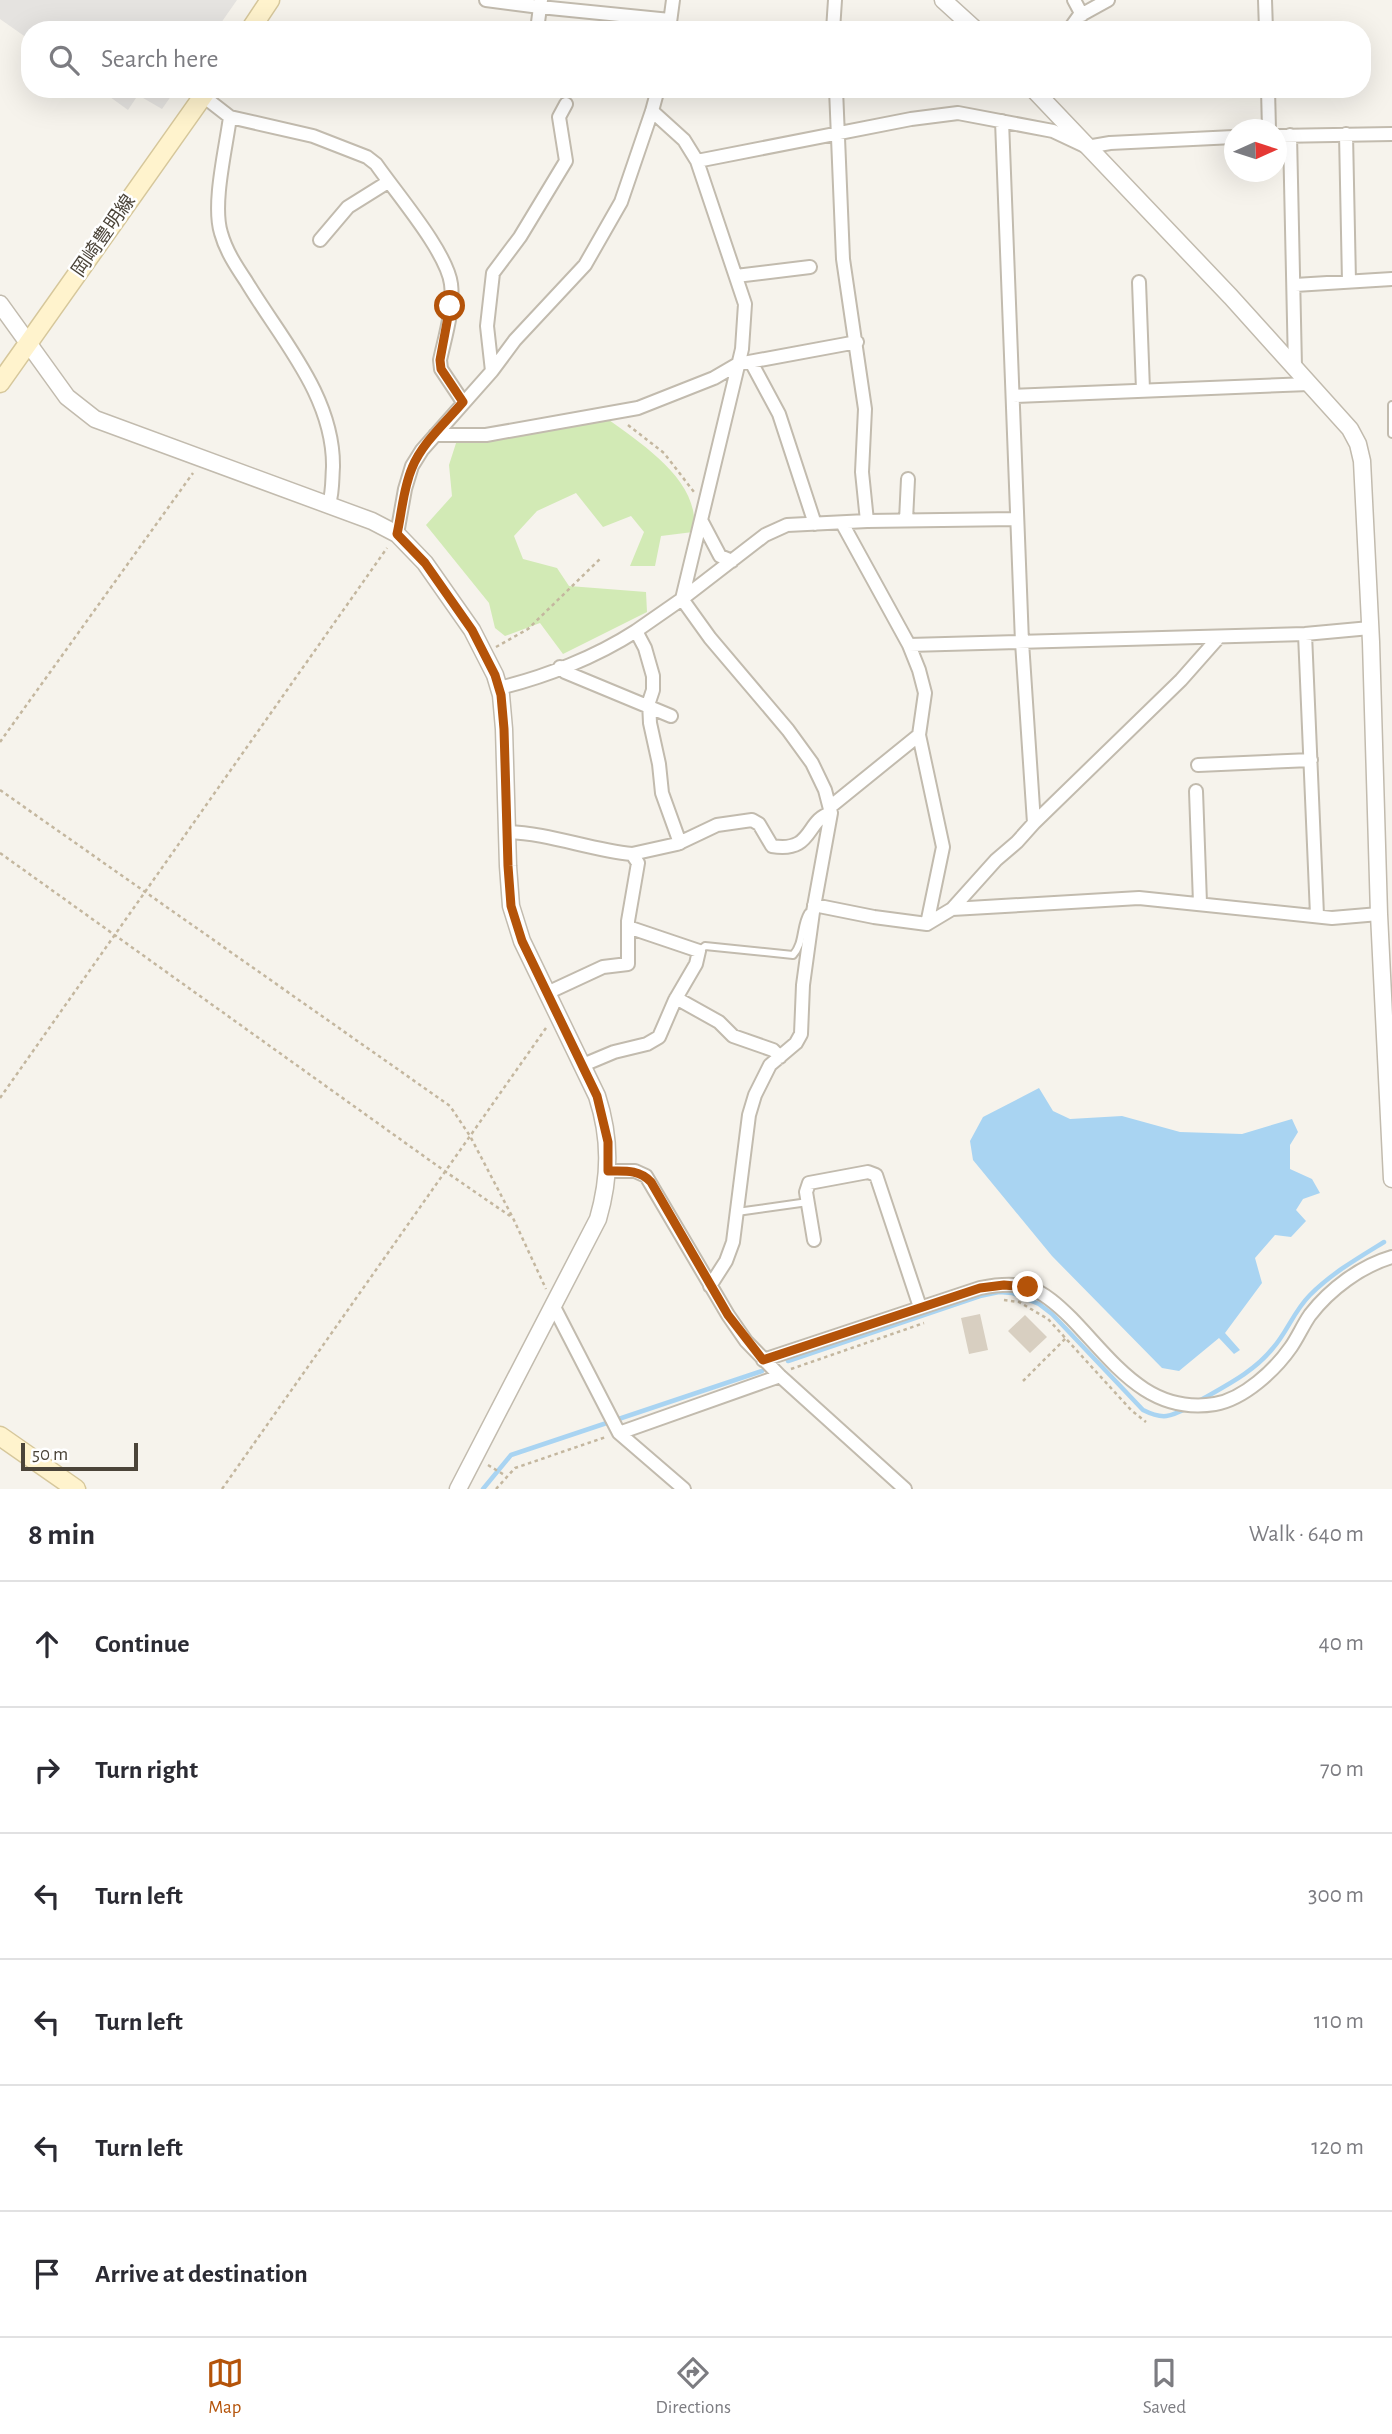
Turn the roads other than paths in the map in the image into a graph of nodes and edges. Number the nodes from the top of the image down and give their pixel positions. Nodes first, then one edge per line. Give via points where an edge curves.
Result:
1 (270, 0) edge
2 (485, 0) edge
3 (673, 0) edge
4 (835, 0) edge
5 (943, 0) edge
6 (1074, 0) edge
7 (1108, 0) edge
8 (1265, 0) edge
9 (541, 4) edge
10 (959, 7) edge
11 (1082, 15) junction
12 (256, 21) edge
13 (645, 21) edge
14 (670, 21) edge
15 (834, 21) edge
16 (1077, 21) edge
17 (1266, 21) edge
18 (201, 98) edge
19 (210, 98) edge
20 (656, 98) edge
21 (836, 98) edge
22 (1042, 98) edge
23 (1268, 98) edge
24 (566, 104) dead end
25 (652, 111) junction
26 (230, 117) junction
27 (1269, 119) edge
28 (1002, 121) junction
29 (1346, 134) junction
30 (1392, 134) edge
31 (838, 135) junction
32 (1287, 135) edge
33 (1224, 137) edge
34 (1087, 147) junction
35 (697, 161) junction
36 (388, 182) junction
37 (1286, 182) edge
38 (320, 240) dead end
39 (810, 267) dead end
40 (736, 276) junction
41 (1392, 279) edge
42 (1139, 282) dead end
43 (1349, 282) junction
44 (1294, 285) junction
45 (0, 304) edge
46 (857, 342) junction
47 (29, 343) junction
48 (745, 363) junction
49 (1295, 367) junction
50 (492, 371) junction
51 (0, 383) edge
52 (1309, 384) junction
53 (1143, 390) junction
54 (1013, 396) junction
55 (463, 402) junction
56 (1392, 405) edge
57 (1392, 434) edge
58 (435, 435) junction
59 (908, 479) dead end
60 (329, 504) junction
61 (1017, 519) junction
62 (701, 520) junction
63 (906, 520) junction
64 (867, 521) junction
65 (842, 523) junction
66 (815, 524) junction
67 (397, 534) junction
68 (732, 561) junction
69 (682, 599) junction
70 (1370, 628) junction
71 (636, 631) junction
72 (1305, 634) junction
73 (1219, 637) junction
74 (1022, 642) junction
75 (909, 646) junction
76 (559, 667) junction
77 (499, 688) junction
78 (649, 708) junction
79 (671, 716) dead end
80 (919, 735) junction
81 (1311, 760) junction
82 (1198, 765) dead end
83 (1196, 791) dead end
84 (831, 810) junction
85 (1034, 823) junction
86 (507, 832) junction
87 (680, 843) junction
88 (632, 854) junction
89 (1200, 903) junction
90 (814, 908) junction
91 (953, 909) junction
92 (1379, 914) junction
93 (1317, 915) junction
94 (927, 924) junction
95 (628, 927) junction
96 (699, 951) junction
97 (547, 993) junction
98 (676, 998) junction
99 (780, 1057) junction
100 (583, 1065) junction
101 (608, 1171) junction
102 (1392, 1179) edge
103 (808, 1202) junction
104 (737, 1212) junction
105 (814, 1240) dead end
106 (1392, 1257) edge
107 (710, 1286) junction
108 (553, 1306) junction
109 (920, 1307) junction
110 (769, 1358) junction
111 (780, 1376) junction
112 (618, 1430) junction
113 (0, 1436) edge
114 (76, 1489) edge
115 (458, 1489) edge
116 (684, 1489) edge
117 (905, 1489) edge

1 - 12 main road
2 - 9 street
3 - 14 street
4 - 15 street
5 - 10 street
6 - 11 street
7 - 11 street
8 - 17 street
9 - 13 street
11 - 16 street
18 - 47 main road, 岡崎豊明線
19 - 26 street
20 - 25 street
21 - 31 street
22 - 34 street
23 - 27 street
24 - 50 street via 559,117 566,161 493,273 487,326
25 - 35 street via 684,140
25 - 50 street via 621,202 585,265
26 - 36 street via 313,136 367,157
26 - 60 street via 218,207 221,235 310,381 330,430 333,469
28 - 31 street via 958,113
28 - 34 street via 1054,131
28 - 54 street
29 - 30 street
29 - 32 street
29 - 43 street
31 - 35 street
31 - 46 street via 843,259
33 - 34 street
34 - 49 street
35 - 40 street
36 - 38 street via 348,207
36 - 55 street via 446,268 450,306 441,369
37 - 44 street
39 - 40 street
40 - 48 street via 745,304
41 - 43 street
42 - 53 street
43 - 44 street
44 - 49 street
45 - 47 street
46 - 48 street
46 - 64 street
47 - 51 main road, 岡崎豊明線
47 - 60 street via 67,397 94,419
48 - 58 street via 649,404 615,413 486,435
48 - 62 street
48 - 66 street via 779,414
49 - 52 street
50 - 55 street
52 - 53 street
52 - 70 street via 1358,444
53 - 54 street
54 - 61 street
55 - 58 street
56 - 57 lane
58 - 67 street via 412,466
59 - 63 street
60 - 67 street
61 - 63 street
61 - 74 street
62 - 68 street via 720,556
62 - 69 street
63 - 64 street
64 - 65 street
65 - 66 street
65 - 75 street
66 - 68 street via 788,525 765,535
67 - 77 street via 425,563 472,630
68 - 69 street
69 - 71 street
69 - 84 street via 788,730 811,763
70 - 72 street
70 - 92 street
71 - 76 street
71 - 78 street via 653,676
72 - 73 street
72 - 81 street
73 - 74 street
73 - 85 street
74 - 75 street
74 - 85 street
75 - 80 street via 925,693
76 - 77 street
76 - 78 street
77 - 86 street
78 - 79 street
78 - 87 street via 662,793
80 - 84 street
80 - 94 street via 943,847
81 - 82 street
81 - 93 street
83 - 89 street
84 - 87 street via 797,845 772,846 752,820 717,825
84 - 90 street
85 - 91 street
86 - 88 street
86 - 97 street via 511,906
87 - 88 street
88 - 95 street via 638,870
89 - 91 street via 1139,898
89 - 93 street
90 - 94 street
90 - 96 lane via 805,916 793,955 705,946
90 - 99 street via 801,1034
91 - 94 street
92 - 93 street
92 - 102 street
95 - 96 street
95 - 97 street via 628,964 603,967
96 - 98 street
97 - 100 street
98 - 99 street via 719,1022 733,1036 773,1050
98 - 100 street via 654,1041
99 - 104 street via 770,1065 749,1115
100 - 101 street via 604,1118
101 - 107 street via 635,1171 646,1176
101 - 108 street via 598,1219
103 - 104 lane
103 - 105 street
103 - 109 street via 806,1187 815,1180 868,1172 876,1175
104 - 107 street via 733,1242
106 - 109 street via 1332,1292 1270,1371 1239,1395 1216,1404 1161,1399 1140,1388 1060,1307 1028,1287 980,1288
107 - 110 street via 734,1324
108 - 112 street
108 - 115 street
109 - 110 street
110 - 111 street
111 - 112 street
111 - 117 street
112 - 116 street
113 - 114 main road

